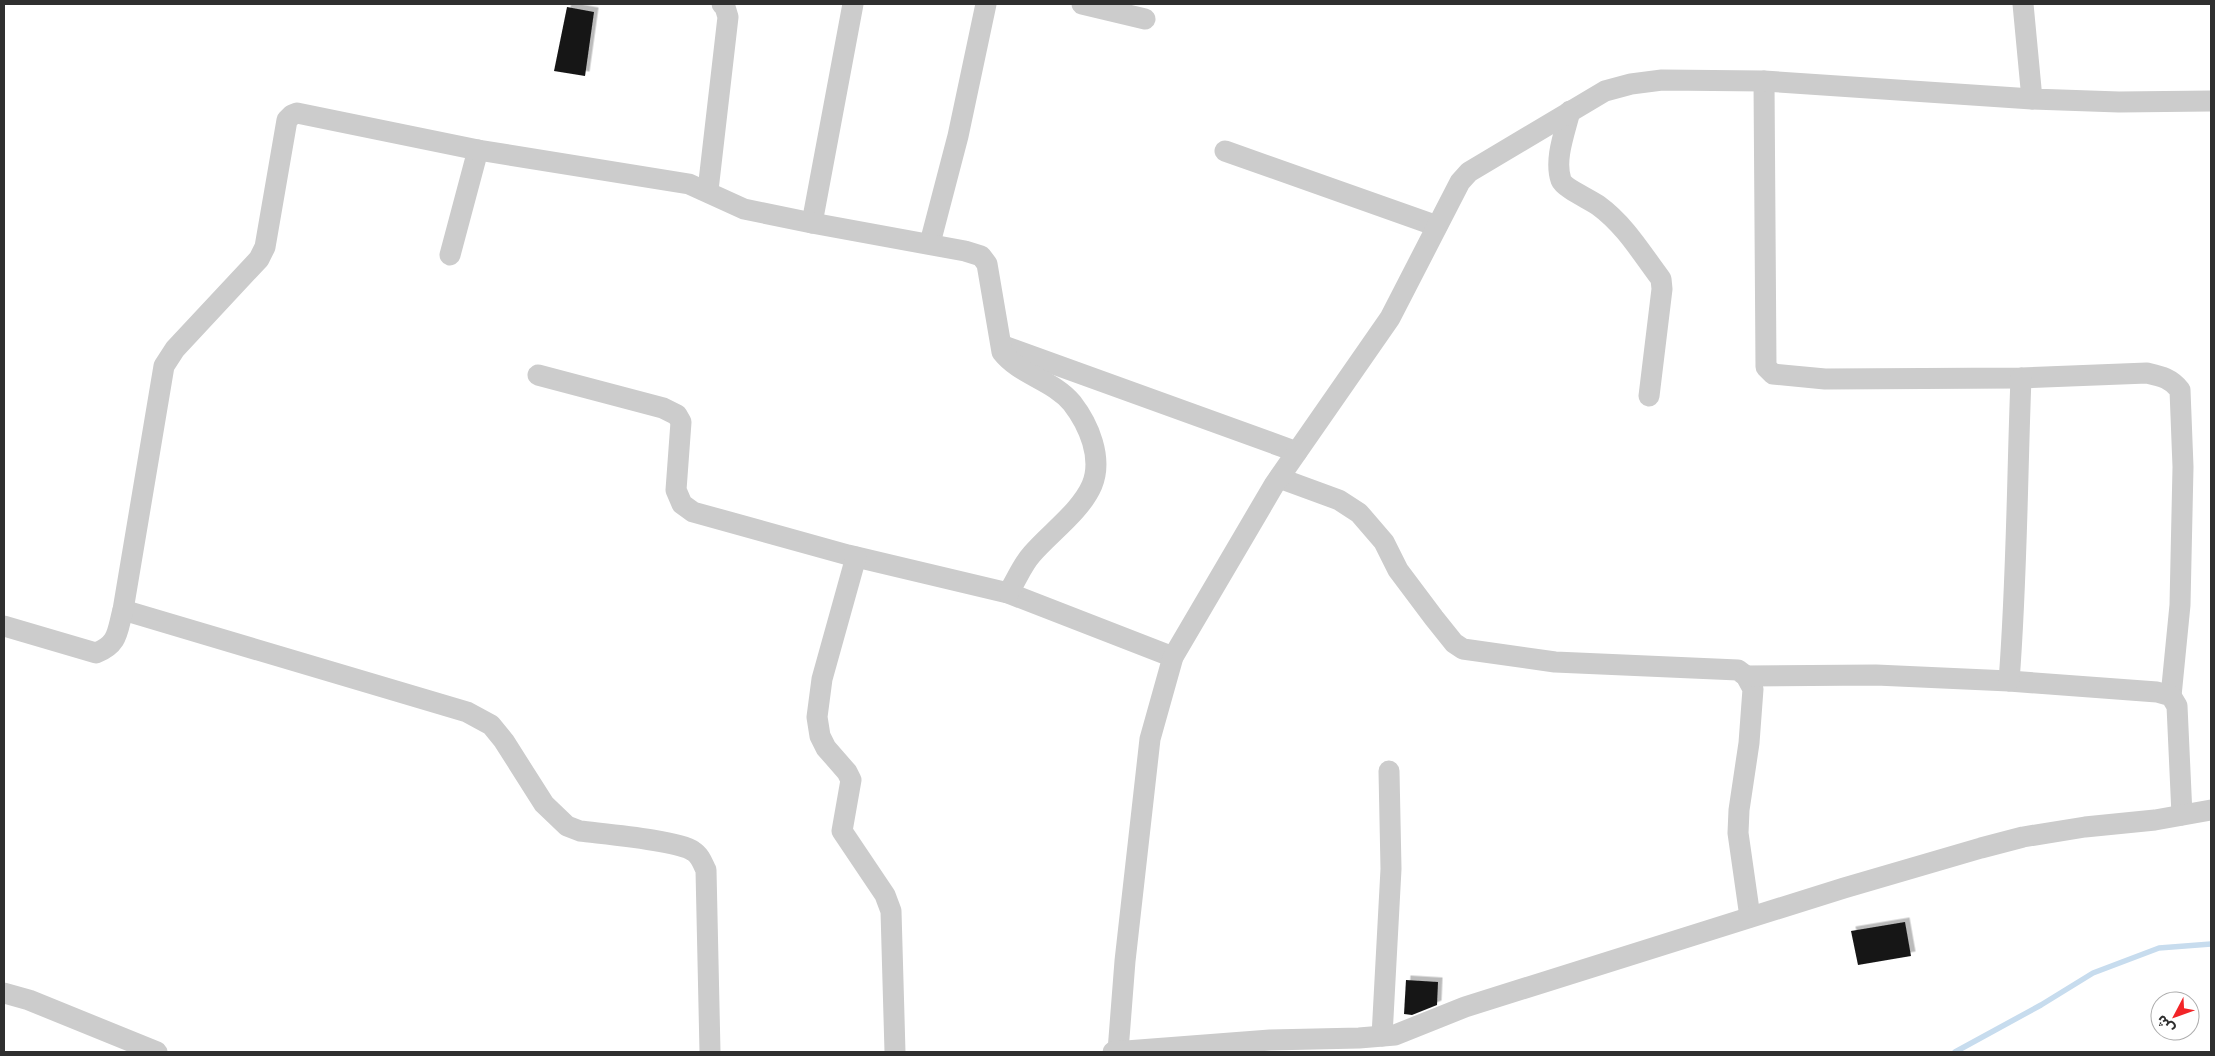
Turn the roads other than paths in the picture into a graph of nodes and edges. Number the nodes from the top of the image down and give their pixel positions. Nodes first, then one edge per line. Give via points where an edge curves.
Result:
1 (722, 4) edge
2 (852, 4) edge
3 (986, 4) edge
4 (1082, 4) edge
5 (2023, 4) edge
6 (1145, 19) dead end
7 (1764, 82) junction
8 (2032, 99) junction
9 (2211, 101) edge
10 (1570, 111) junction
11 (478, 150) junction
12 (1225, 151) dead end
13 (708, 190) junction
14 (812, 224) junction
15 (1437, 226) junction
16 (930, 243) junction
17 (450, 255) dead end
18 (1000, 345) junction
19 (538, 376) dead end
20 (2020, 378) junction
21 (1649, 396) dead end
22 (1297, 452) junction
23 (1280, 478) junction
24 (856, 557) junction
25 (1008, 593) junction
26 (123, 610) junction
27 (4, 626) edge
28 (1173, 657) junction
29 (1746, 676) junction
30 (2008, 681) junction
31 (2171, 696) junction
32 (1389, 772) dead end
33 (2211, 810) edge
34 (2182, 815) junction
35 (1750, 917) junction
36 (4, 993) edge
37 (1382, 1036) junction
38 (1269, 1046) edge
39 (157, 1052) edge
40 (710, 1052) edge
41 (895, 1052) edge
42 (1115, 1052) edge

1 - 13 street via 728,17
2 - 14 street
3 - 16 street via 958,136
4 - 6 street
5 - 8 street
7 - 8 street
7 - 10 street via 1662,80 1631,84 1605,91
7 - 20 street via 1766,367 1769,371 1825,379
8 - 9 street
10 - 15 street via 1469,172 1460,182
10 - 21 street via 1559,160 1563,183 1608,213 1661,280
11 - 13 street via 689,184
11 - 17 street
11 - 26 street via 297,113 287,120 265,247 258,259 175,349 164,366
12 - 15 street
13 - 14 street via 744,209
14 - 16 street
15 - 22 street via 1390,318
16 - 18 street via 981,256 987,264
18 - 22 street
18 - 25 street via 1009,360 1071,402 1086,425 1094,448 1095,470 1091,486 1073,512 1030,556
19 - 24 street via 663,408 677,415 681,422 676,490 682,504 693,512
20 - 30 street via 2015,606
20 - 31 street via 2146,373 2165,377 2180,390 2183,467 2180,605
22 - 23 street
23 - 28 street
23 - 29 street via 1339,500 1358,513 1384,542 1398,570 1434,618 1463,649 1555,662 1728,669 1738,670
24 - 25 street
24 - 41 street via 822,679 817,717 826,748 851,780 842,831 885,895 891,911
25 - 28 street
26 - 27 street via 114,642 96,653
26 - 40 street via 467,712 491,725 544,804 567,826 580,831 672,844 693,851 706,870
28 - 42 street via 1150,739
29 - 30 street via 1876,675
29 - 35 street via 1753,689 1738,833
30 - 31 street via 2157,692
31 - 34 street via 2177,706
32 - 37 street via 1391,869
33 - 34 street
34 - 35 street via 2023,837
35 - 37 street
36 - 39 street
37 - 38 street
38 - 42 street

